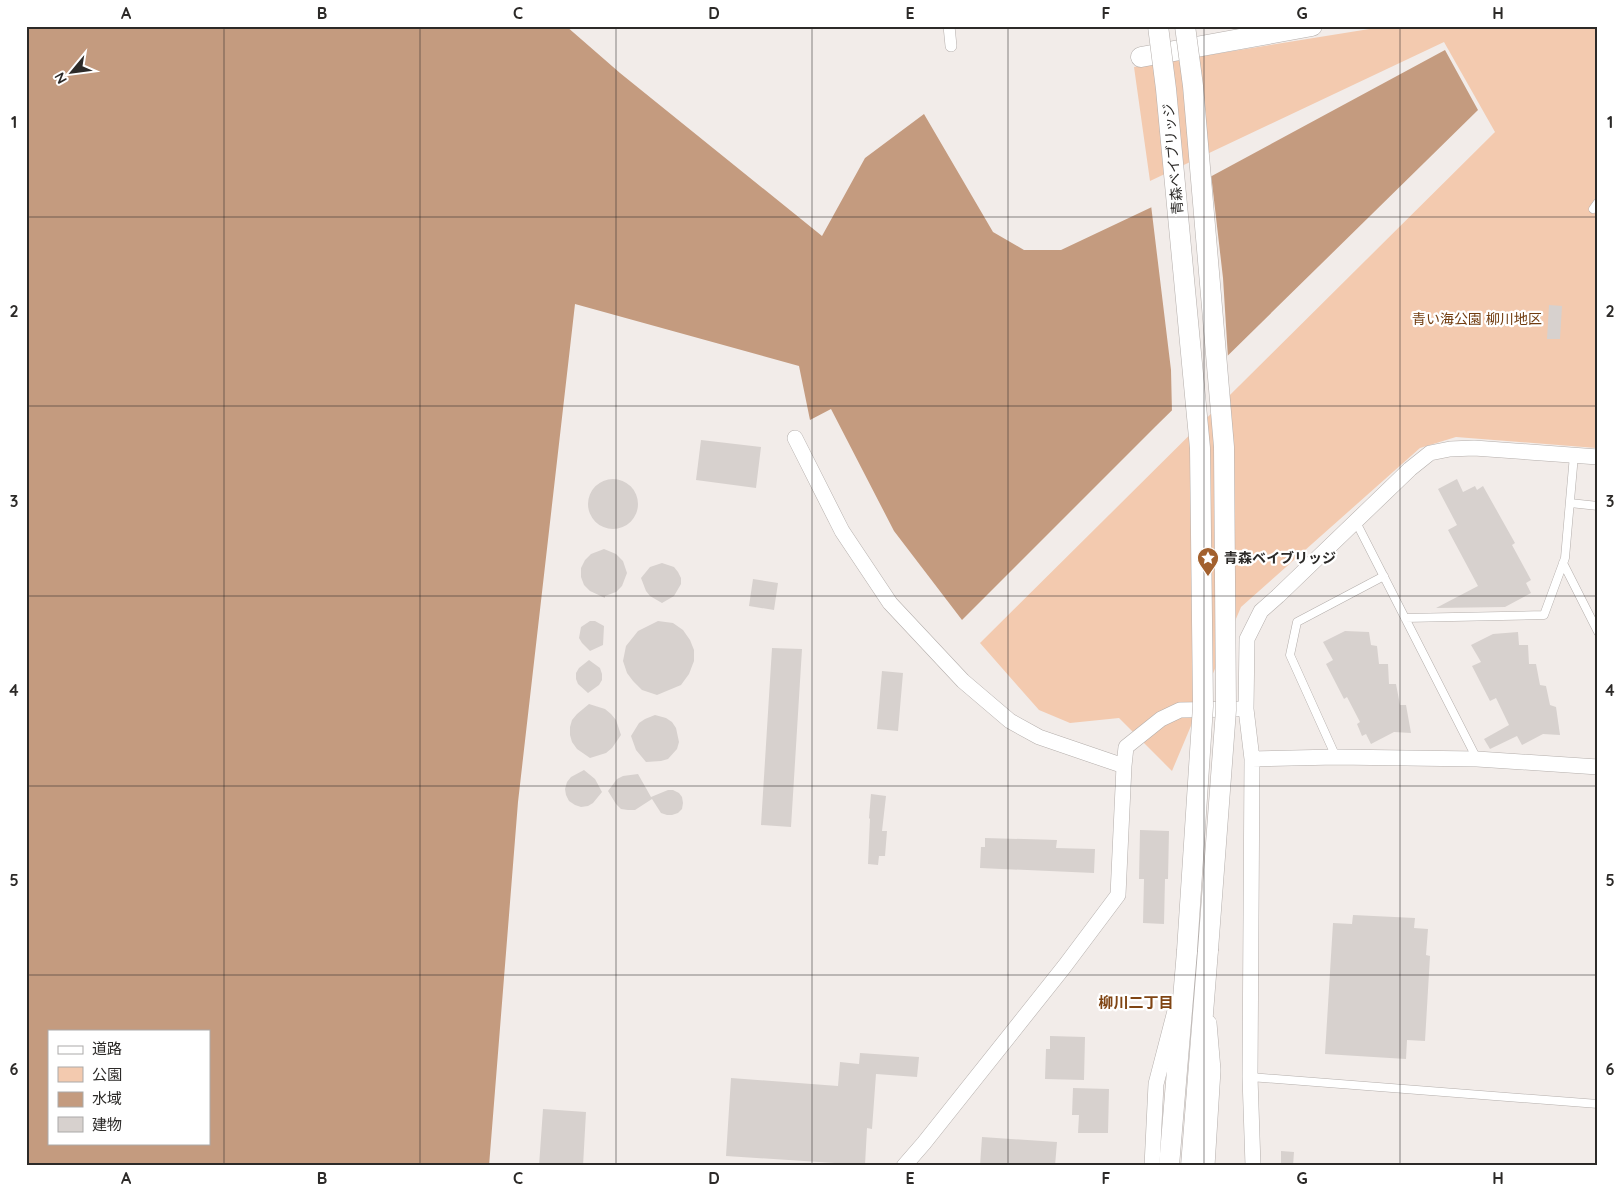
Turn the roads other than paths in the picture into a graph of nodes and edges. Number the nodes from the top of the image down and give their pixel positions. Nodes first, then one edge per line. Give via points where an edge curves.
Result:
1 (949, 26) edge
2 (1158, 26) edge
3 (1185, 26) edge
4 (1312, 26) edge
5 (951, 46) dead end
6 (1141, 57) dead end
7 (1598, 202) edge
8 (1593, 209) dead end
9 (795, 438) dead end
10 (1574, 456) junction
11 (1598, 457) edge
12 (1570, 503) junction
13 (1598, 506) edge
14 (1356, 522) junction
15 (1563, 563) junction
16 (1384, 576) junction
17 (1405, 618) junction
18 (1598, 632) edge
19 (1246, 709) junction
20 (1336, 757) junction
21 (1252, 759) junction
22 (1477, 759) junction
23 (1124, 766) junction
24 (1598, 767) edge
25 (1185, 972) junction
26 (1205, 992) junction
27 (1250, 1077) junction
28 (1598, 1104) edge
29 (904, 1166) edge
30 (1152, 1166) edge
31 (1169, 1166) edge
32 (1191, 1166) edge
33 (1207, 1166) edge
34 (1253, 1166) edge

1 - 5 street
2 - 25 street, 青森ベイブリッジ, bridge via 1200,448 1202,706
3 - 26 street, 青森ベイブリッジ, bridge via 1224,448 1226,710
4 - 6 street
7 - 8 lane
9 - 23 street via 842,531 890,603 963,681 1010,721 1039,737
10 - 11 street
10 - 12 lane
10 - 14 street via 1474,448 1430,453
12 - 13 lane
12 - 15 lane
14 - 16 lane
14 - 19 street via 1261,611 1247,639
15 - 17 lane via 1544,615
15 - 18 lane
16 - 17 lane
16 - 20 lane via 1297,622 1290,655
17 - 22 lane
19 - 21 street
19 - 23 street via 1180,710 1161,719 1126,747
20 - 21 street
20 - 22 street
21 - 27 street
22 - 24 street
23 - 29 street via 1118,895
25 - 30 street via 1156,1084
25 - 31 street, 青森ベイブリッジ
26 - 32 street, 青森ベイブリッジ
26 - 33 street via 1213,1070
27 - 28 lane
27 - 34 street

